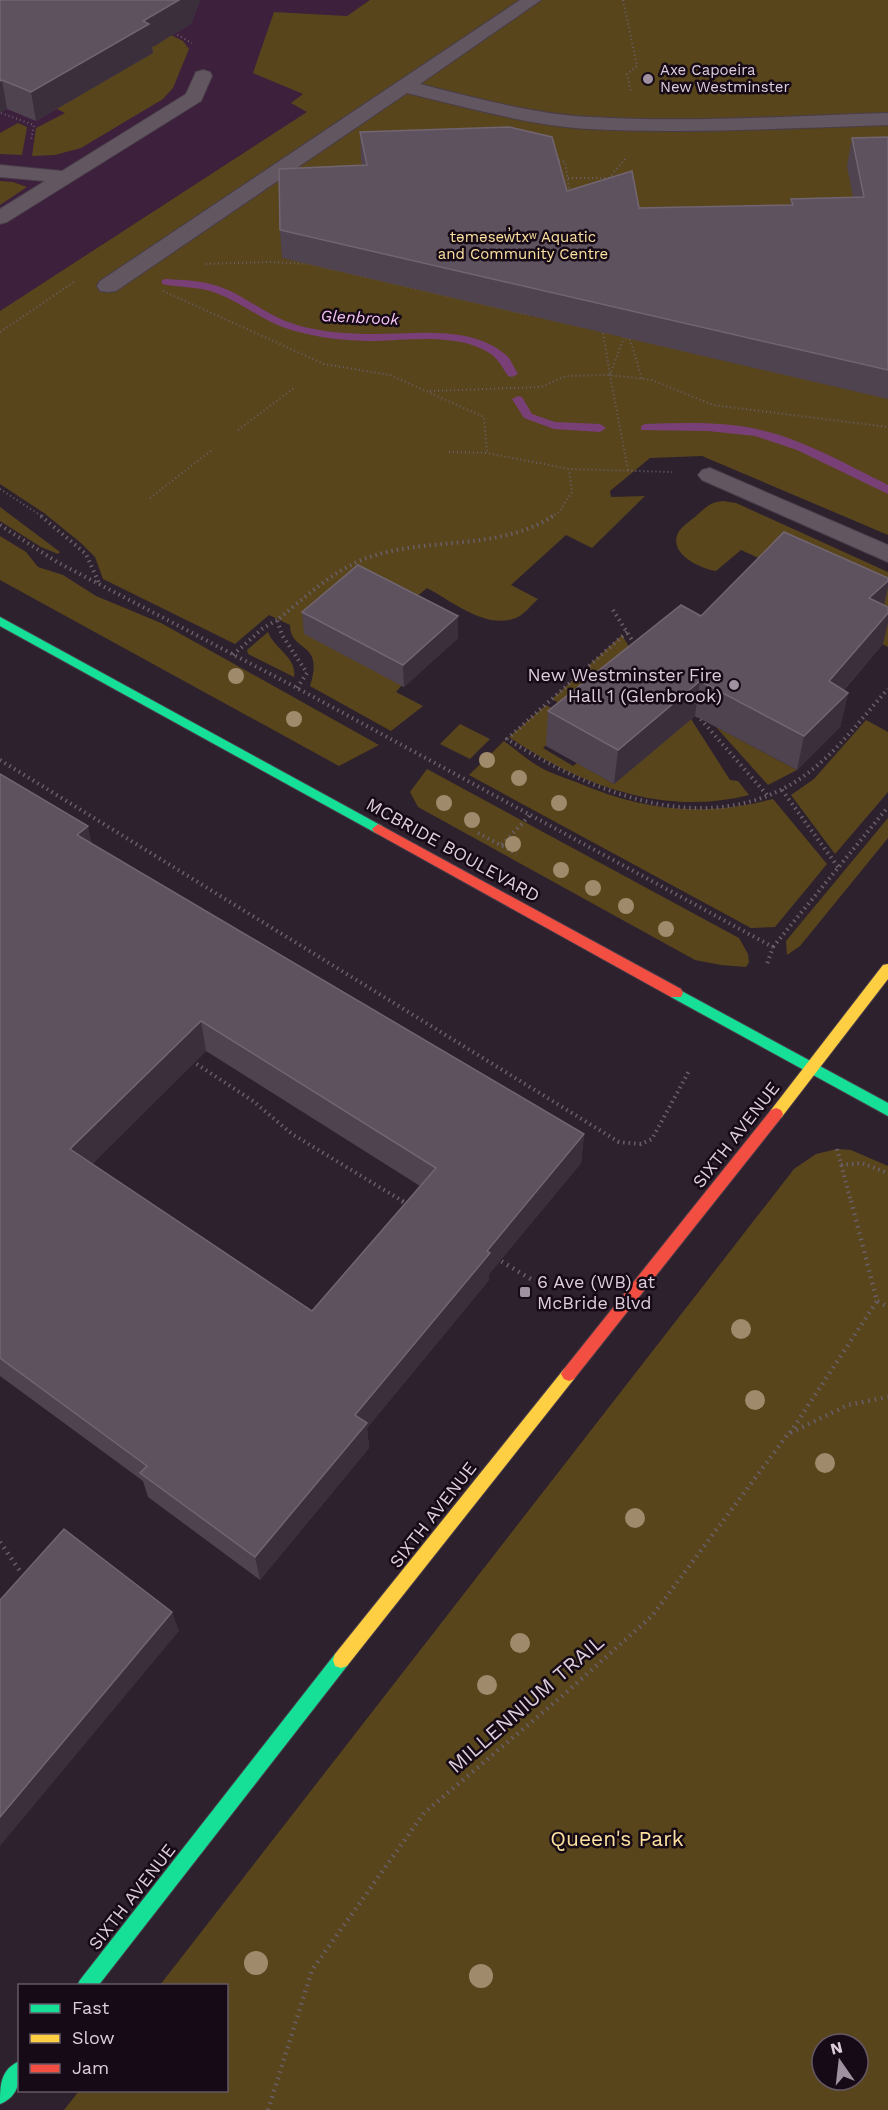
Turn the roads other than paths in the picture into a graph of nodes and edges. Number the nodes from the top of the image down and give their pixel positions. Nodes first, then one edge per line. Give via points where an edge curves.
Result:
1 (532, 0) edge
2 (203, 76) dead end
3 (404, 86) junction
4 (888, 118) edge
5 (0, 171) edge
6 (66, 177) junction
7 (0, 218) edge
8 (108, 286) dead end
9 (710, 475) road end
10 (888, 554) edge
11 (0, 621) edge
12 (888, 969) edge
13 (810, 1069) junction
14 (888, 1110) edge
15 (88, 1984) edge
16 (18, 2072) edge
17 (0, 2095) edge

1 - 3 lane
2 - 6 lane via 194,97
3 - 4 lane via 495,110 589,123
3 - 8 lane
5 - 6 lane
6 - 7 lane
9 - 10 lane
11 - 13 street, MCBRIDE BOULEVARD
12 - 13 street, SIXTH AVENUE
13 - 14 street, MCBRIDE BOULEVARD
13 - 15 street, SIXTH AVENUE
16 - 17 street

